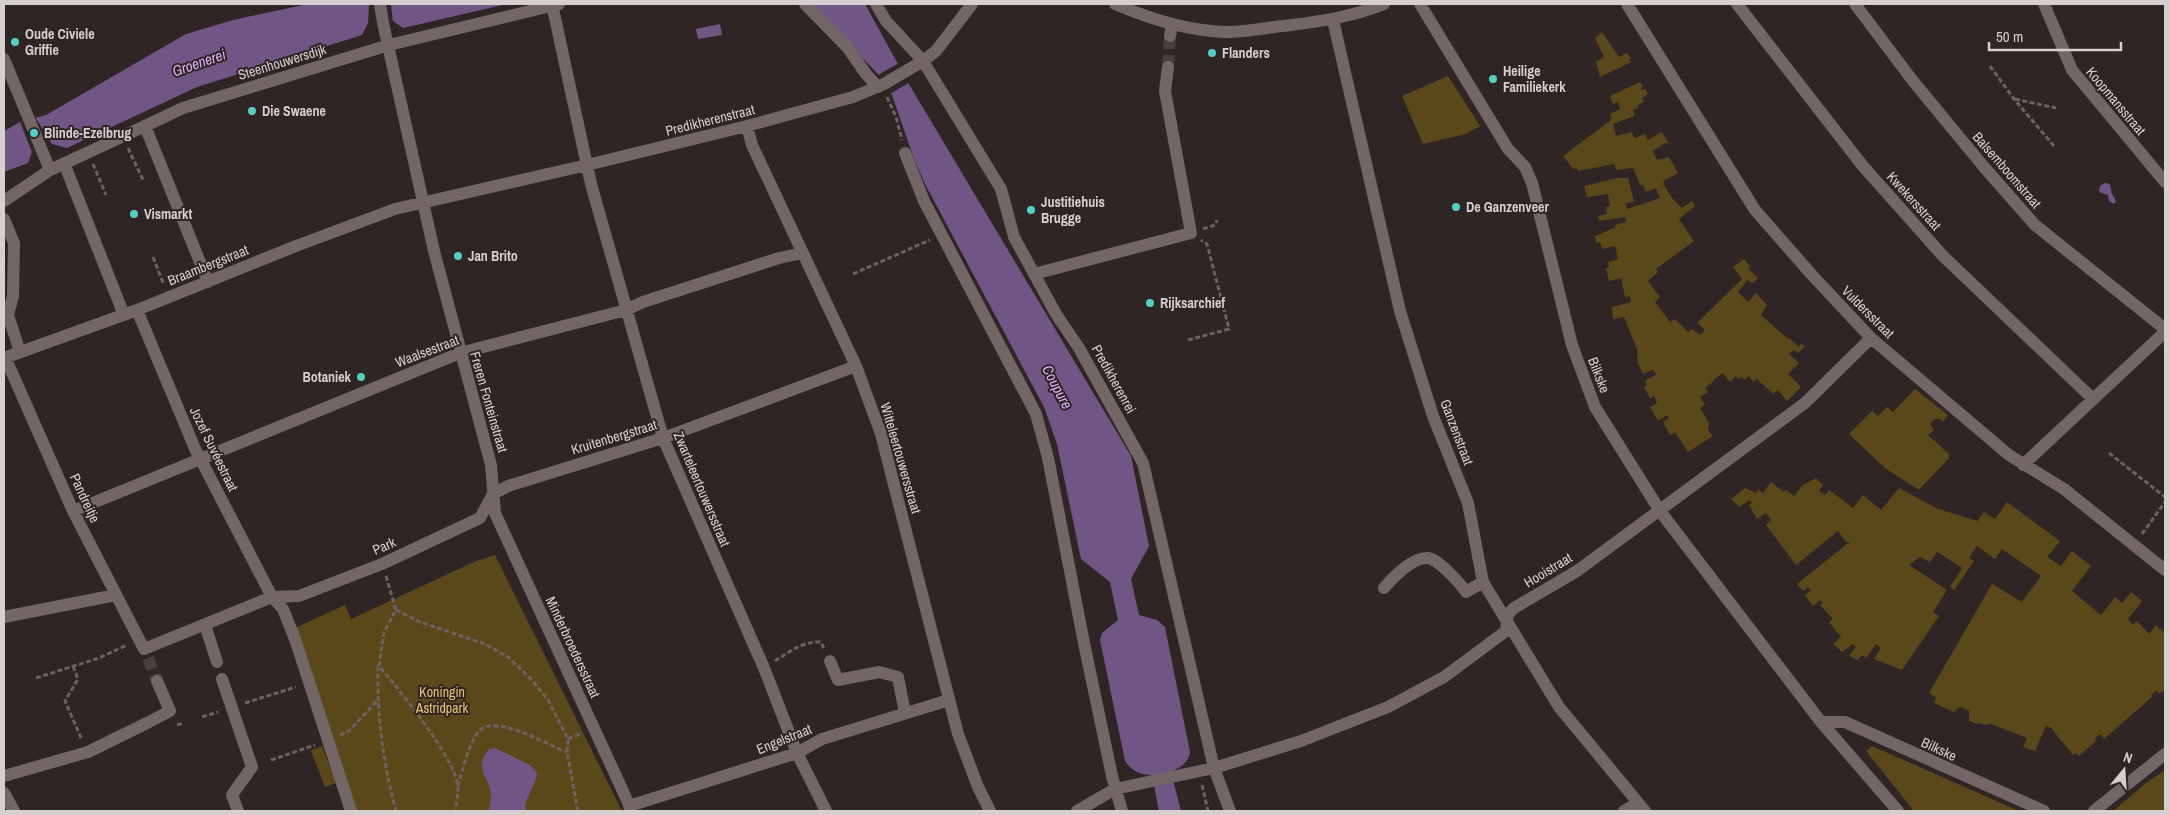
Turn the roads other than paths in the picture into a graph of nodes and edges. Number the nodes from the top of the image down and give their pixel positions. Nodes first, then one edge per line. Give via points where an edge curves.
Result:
1 (380, 4) edge
2 (554, 4) edge
3 (805, 4) edge
4 (876, 4) edge
5 (972, 4) edge
6 (1115, 4) edge
7 (1384, 4) edge
8 (1420, 4) edge
9 (1627, 4) edge
10 (1737, 4) edge
11 (1856, 4) edge
12 (2044, 4) edge
13 (1333, 20) junction
14 (389, 45) junction
15 (4, 59) edge
16 (923, 61) junction
17 (1168, 66) tunnel mouth
18 (881, 85) junction
19 (145, 126) junction
20 (747, 126) junction
21 (905, 153) road end
22 (64, 163) junction
23 (587, 165) junction
24 (50, 170) junction
25 (2165, 182) edge
26 (4, 201) edge
27 (422, 202) junction
28 (4, 219) edge
29 (803, 253) junction
30 (1034, 274) junction
31 (208, 282) junction
32 (137, 310) junction
33 (626, 310) junction
34 (124, 315) junction
35 (2165, 331) edge
36 (1871, 338) junction
37 (20, 352) junction
38 (460, 353) junction
39 (4, 357) edge
40 (856, 366) junction
41 (2092, 398) junction
42 (663, 438) junction
43 (201, 460) junction
44 (2023, 465) junction
45 (493, 494) junction
46 (73, 511) junction
47 (1660, 511) junction
48 (2165, 570) edge
49 (1484, 582) junction
50 (1384, 588) dead end
51 (116, 596) junction
52 (272, 597) junction
53 (4, 617) edge
54 (1508, 624) junction
55 (205, 625) junction
56 (830, 661) road end
57 (217, 662) dead end
58 (222, 679) dead end
59 (158, 682) tunnel mouth
60 (949, 700) junction
61 (905, 713) junction
62 (1820, 722) junction
63 (797, 752) junction
64 (2165, 754) edge
65 (1214, 768) junction
66 (4, 776) edge
67 (1115, 789) junction
68 (4, 793) edge
69 (1641, 807) edge
70 (631, 809) edge
71 (14, 811) edge
72 (238, 811) edge
73 (351, 811) edge
74 (826, 811) edge
75 (990, 811) edge
76 (1077, 811) edge
77 (1122, 811) edge
78 (1230, 811) edge
79 (1624, 811) edge
80 (1898, 811) edge
81 (2044, 811) edge
82 (2094, 811) edge

1 - 14 street, Freren Fonteinstraat
2 - 14 street
2 - 23 street, Zwarteleertouwersstraat
3 - 18 street via 848,48 866,74
4 - 16 street, Predikherenrei via 886,21
5 - 16 street, Predikherenstraat via 936,51
6 - 13 street via 1171,30 1229,32
7 - 13 street
8 - 47 street, Bilkske via 1508,149 1525,167 1537,198 1572,345 1595,407
9 - 36 street, Vuldersstraat via 1754,210
10 - 41 street, Kwekersstraat via 1862,165 1943,256
11 - 35 street, Balsemboomstraat via 1913,81 2035,225
12 - 25 street, Koopmansstraat via 2072,70
13 - 49 street, Ganzenstraat via 1400,311 1433,416 1468,503
14 - 19 street, Steenhouwersdijk via 184,108
14 - 27 street, Freren Fonteinstraat
15 - 24 street
16 - 18 street, Predikherenstraat
16 - 30 street, Predikherenrei via 1001,189 1014,237
17 - 30 street via 1165,91 1191,233
18 - 20 street, Predikherenstraat
19 - 22 street
19 - 31 street
20 - 23 street, Predikherenstraat
20 - 29 street, Witteleertouwersstraat via 752,144
21 - 67 street via 924,201 1036,414 1048,458
22 - 24 street
22 - 34 street
23 - 27 street, Predikherenstraat
23 - 33 street, Zwarteleertouwersstraat
24 - 26 street
27 - 31 street, Braambergstraat via 396,208
27 - 38 street, Freren Fonteinstraat
28 - 37 street via 14,243 13,296 8,314
29 - 33 street, Waalsestraat via 778,258
29 - 40 street, Witteleertouwersstraat
30 - 65 street, Predikherenrei via 1143,463
31 - 32 street, Braambergstraat
32 - 34 street, Braambergstraat
32 - 43 street, Jozef Suvéestraat
33 - 38 street, Waalsestraat
33 - 42 street, Zwarteleertouwersstraat
34 - 37 street, Braambergstraat
35 - 41 street
36 - 44 street, Vuldersstraat
36 - 47 street, Hooistraat via 1805,403
37 - 39 street, Braambergstraat
38 - 43 street, Waalsestraat
38 - 45 street, Freren Fonteinstraat via 491,465
39 - 46 street, Pandreitje
40 - 42 street, Kruitenbergstraat
40 - 60 street, Witteleertouwersstraat via 881,434
41 - 44 street
42 - 45 street, Kruitenbergstraat via 508,486
42 - 63 street, Zwarteleertouwersstraat via 764,668
43 - 46 street, Waalsestraat
43 - 52 street, Jozef Suvéestraat
44 - 48 street, Vuldersstraat via 2064,489
45 - 52 street, Park via 480,518 382,564 299,596
45 - 70 street, Minderbroedersstraat via 495,513
46 - 51 street, Pandreitje
47 - 54 street, Hooistraat via 1577,570 1514,608 1508,614
47 - 62 street, Bilkske
49 - 50 street via 1466,592 1430,558 1422,559 1392,578
49 - 54 street, Ganzenstraat
51 - 53 street
51 - 55 street, Pandreitje via 144,649
52 - 55 street
52 - 73 street, Jozef Suvéestraat via 283,609 295,639
54 - 65 street, Hooistraat via 1506,631 1444,677 1388,707 1301,741
54 - 69 street, Ganzenstraat via 1559,707
55 - 57 street
56 - 61 street via 838,680 879,672 898,677
58 - 72 street via 252,767 232,794
59 - 66 street via 170,711 88,752
60 - 61 street, Engelstraat
60 - 75 street, Witteleertouwersstraat via 958,734
61 - 63 street, Engelstraat via 822,740
62 - 80 street, Bilkske
62 - 81 street, Bilkske via 1844,722
63 - 70 street, Engelstraat
63 - 74 street, Zwarteleertouwersstraat
64 - 82 street
65 - 67 street, Hooistraat
65 - 78 street, Predikherenrei
67 - 76 street, Hooistraat
67 - 77 street
68 - 71 street
69 - 79 street

